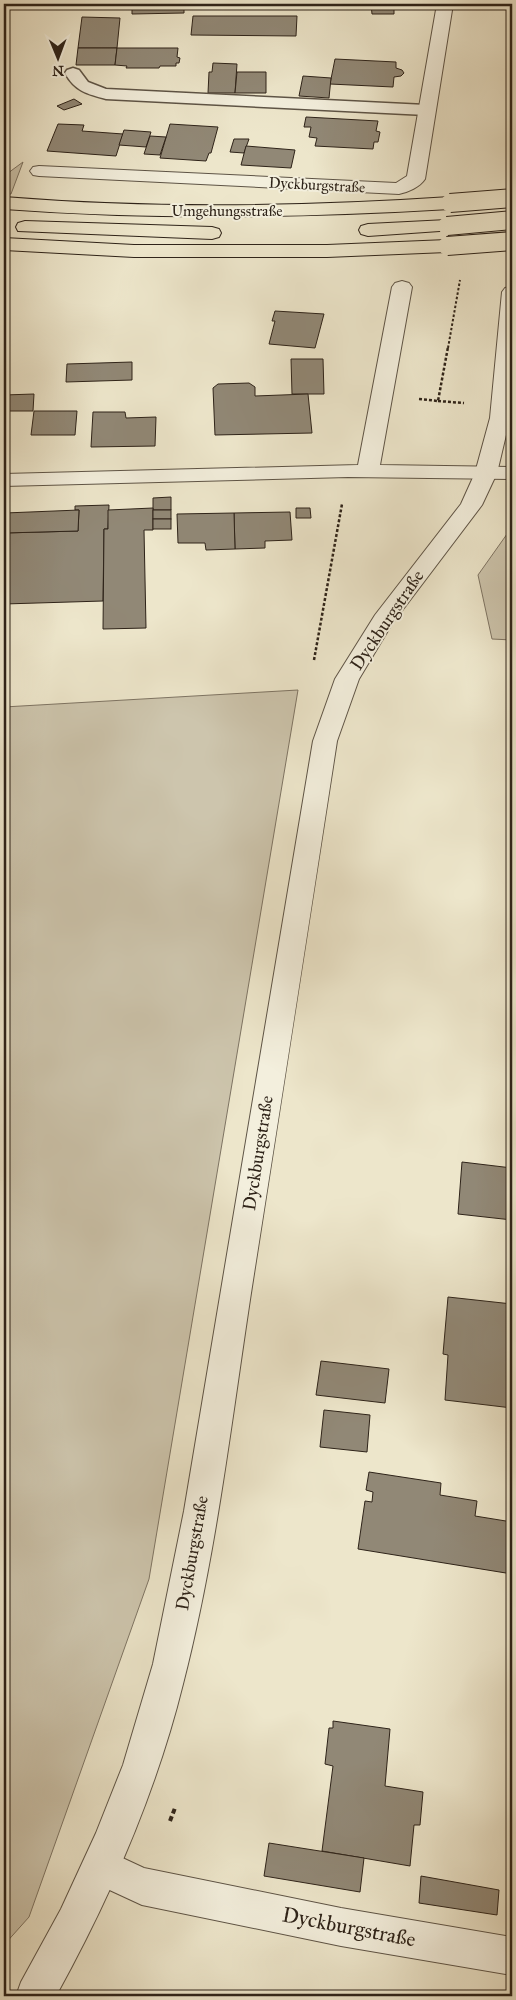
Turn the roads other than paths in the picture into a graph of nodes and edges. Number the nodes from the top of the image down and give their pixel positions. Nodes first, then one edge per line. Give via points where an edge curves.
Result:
1 (445, 4) edge
2 (73, 73) dead end
3 (426, 110) junction
4 (39, 171) dead end
5 (512, 198) edge
6 (4, 203) edge
7 (512, 220) edge
8 (4, 226) edge
9 (350, 231) dead end
10 (228, 233) dead end
11 (512, 241) edge
12 (4, 244) edge
13 (402, 287) dead end
14 (512, 292) edge
15 (368, 471) junction
16 (499, 473) edge
17 (4, 480) edge
18 (101, 1867) junction
19 (512, 1956) edge
20 (35, 1996) edge

1 - 3 street, Dyckburgstraße
2 - 3 lane via 78,84 106,94
3 - 4 street, Dyckburgstraße via 416,179 399,189
5 - 6 highway, Umgehungsstraße, bridge via 335,211 217,212 54,208
7 - 9 highway, bridge
8 - 10 highway, Umgehungsstraße
11 - 12 highway, bridge via 327,251 134,251
13 - 15 street
14 - 16 street, Dyckburgstraße via 500,418
15 - 16 street
15 - 17 street
16 - 18 street, Dyckburgstraße via 383,620 347,680 325,741 201,1511 181,1616 165,1686 142,1760
18 - 19 street, Dyckburgstraße via 142,1886 340,1927
18 - 20 street, Dyckburgstraße

